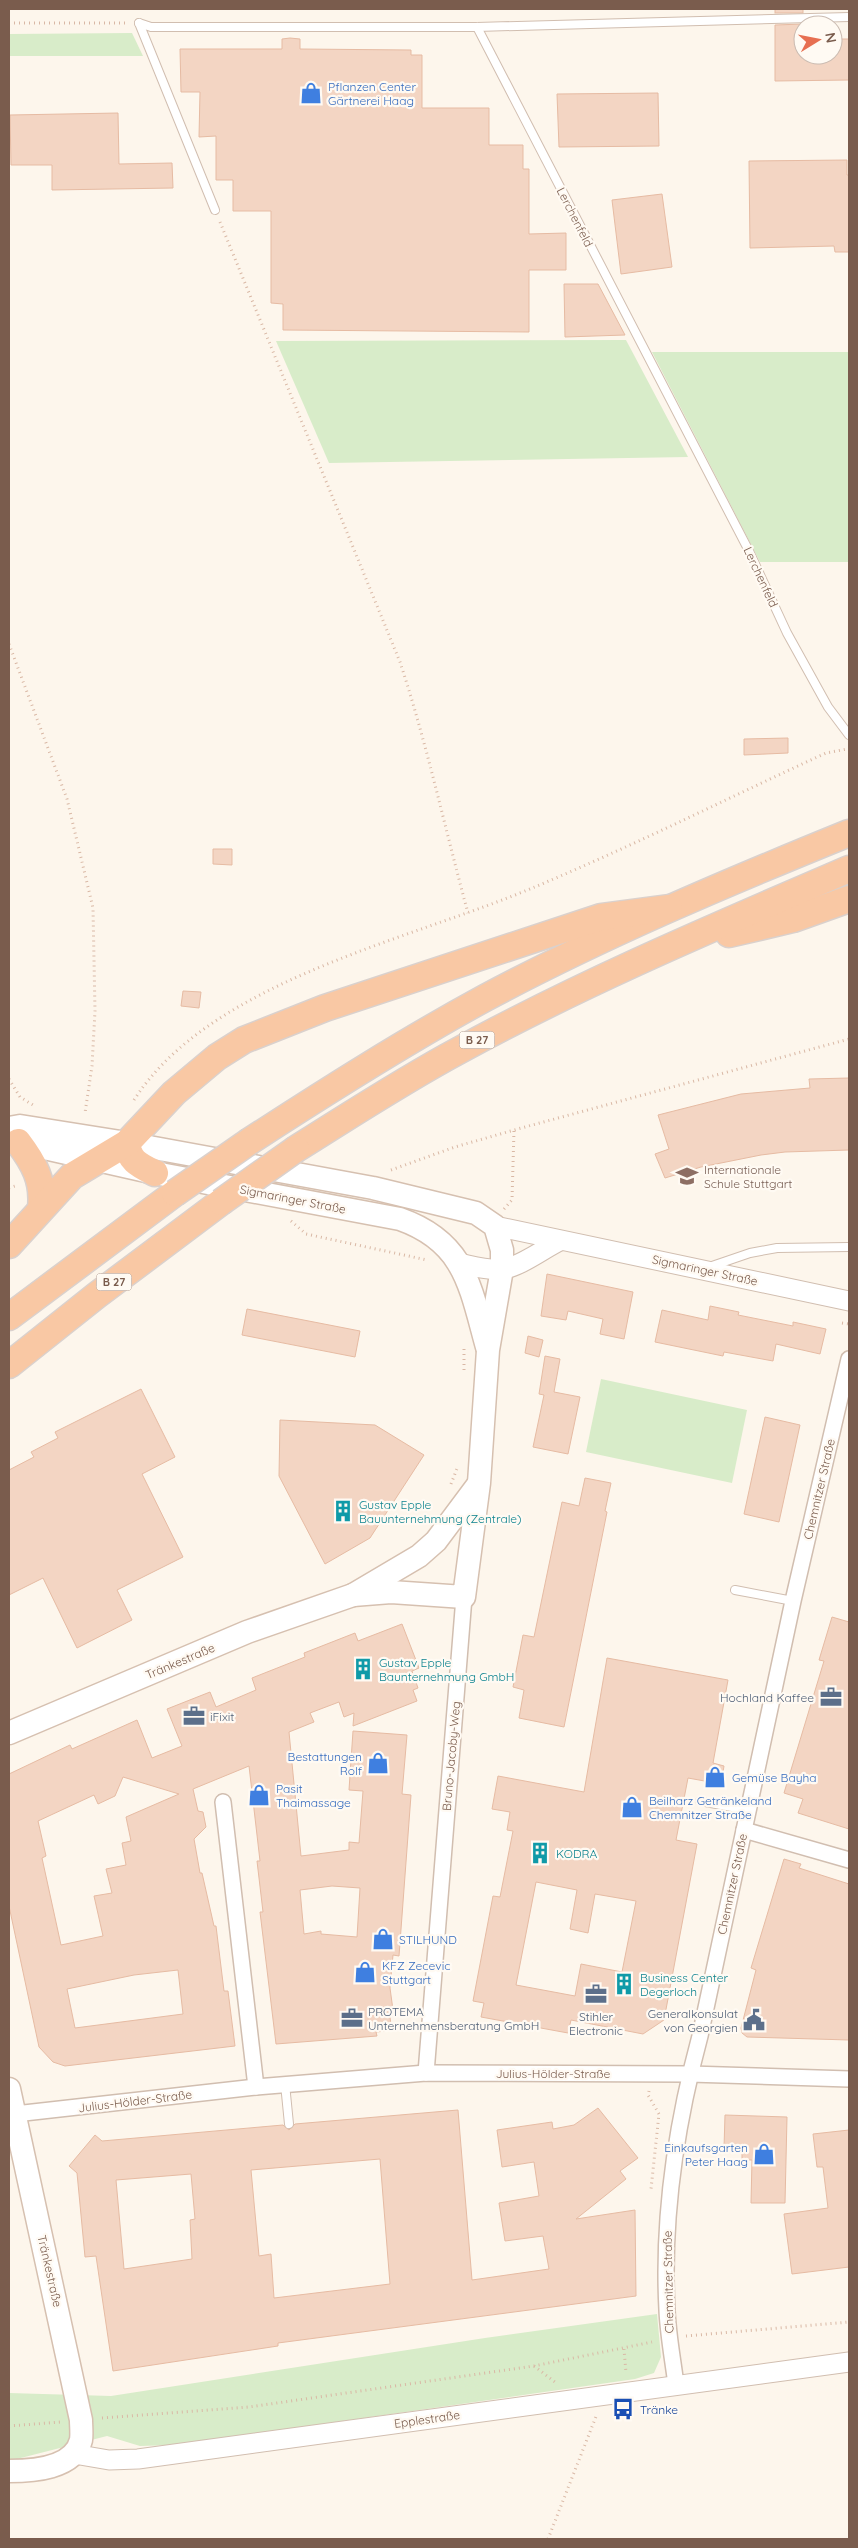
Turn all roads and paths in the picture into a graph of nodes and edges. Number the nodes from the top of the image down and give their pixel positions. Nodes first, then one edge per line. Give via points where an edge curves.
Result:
1 (849, 17) edge
2 (139, 23) junction
3 (9, 24) edge
4 (476, 27) junction
5 (215, 210) joint
6 (9, 644) edge
7 (849, 735) edge
8 (849, 748) edge
9 (849, 833) edge
10 (849, 869) edge
11 (849, 899) edge
12 (669, 908) junction
13 (468, 913) junction
14 (667, 947) junction
15 (849, 1038) edge
16 (9, 1079) edge
17 (132, 1103) dead end
18 (40, 1106) dead end
19 (80, 1112) dead end
20 (85, 1113) junction
21 (94, 1115) dead end
22 (514, 1130) junction
23 (12, 1136) edge
24 (127, 1143) junction
25 (97, 1160) junction
26 (388, 1172) dead end
27 (155, 1173) junction
28 (41, 1208) junction
29 (495, 1226) junction
30 (560, 1241) junction
31 (9, 1244) edge
32 (849, 1247) edge
33 (459, 1263) junction
34 (502, 1269) junction
35 (703, 1269) junction
36 (849, 1301) edge
37 (9, 1317) edge
38 (842, 1322) dead end
39 (849, 1324) edge
40 (465, 1343) dead end
41 (488, 1350) junction
42 (849, 1359) edge
43 (9, 1365) edge
44 (464, 1371) dead end
45 (844, 1407) edge
46 (459, 1464) dead end
47 (479, 1483) junction
48 (449, 1488) dead end
49 (735, 1590) dead end
50 (353, 1595) junction
51 (464, 1598) junction
52 (793, 1601) junction
53 (9, 1733) edge
54 (700, 1801) dead end
55 (223, 1802) dead end
56 (748, 1810) junction
57 (744, 1830) junction
58 (849, 1860) edge
59 (426, 2073) junction
60 (653, 2074) junction
61 (690, 2074) junction
62 (849, 2079) edge
63 (285, 2084) junction
64 (256, 2087) junction
65 (9, 2089) edge
66 (14, 2114) junction
67 (289, 2124) dead end
68 (655, 2157) dead end
69 (849, 2322) edge
70 (670, 2339) junction
71 (624, 2349) junction
72 (849, 2362) edge
73 (676, 2385) junction
74 (627, 2392) junction
75 (597, 2396) junction
76 (81, 2420) junction
77 (9, 2426) edge
78 (74, 2454) junction
79 (9, 2471) edge
80 (548, 2539) edge

1 - 4 lane
2 - 3 path
2 - 4 lane via 151,27
2 - 5 lane
4 - 7 lane, Lerchenfeld via 749,551 787,633 828,707
5 - 13 path via 400,662 416,711
6 - 20 path via 67,799 93,908 95,1011
8 - 13 path via 826,753 623,849
9 - 12 highway, B 27
10 - 14 highway, B 27
11 - 14 highway via 793,919
12 - 24 highway, B 27 via 601,917 278,1025 244,1040 195,1074
12 - 37 highway, B 27, bridge via 584,947 388,1053 175,1193
13 - 17 path via 302,974 218,1018 178,1048 147,1079
14 - 43 highway, B 27, bridge via 456,1052 296,1150 97,1294
15 - 22 path
16 - 18 path via 20,1097
19 - 20 path
20 - 21 path
22 - 26 path via 455,1147
22 - 29 path via 512,1200
23 - 24 main road, Sigmaringer Straße via 20,1126
23 - 25 main road, Sigmaringer Straße
23 - 28 highway via 34,1164 39,1177
24 - 25 highway
24 - 27 highway via 128,1155 136,1164
24 - 29 main road, Sigmaringer Straße via 443,1203 476,1212
25 - 27 main road, Sigmaringer Straße
25 - 28 highway via 72,1176
27 - 33 main road, Sigmaringer Straße via 400,1219 420,1226 444,1242
28 - 31 highway
29 - 30 street, Sigmaringer Straße
29 - 34 main road, Bruno-Jacoby-Weg via 502,1250
30 - 34 street via 514,1267
30 - 35 street, Sigmaringer Straße
32 - 35 lane via 777,1248 750,1253
33 - 34 street
33 - 41 main road, Bruno-Jacoby-Weg
34 - 41 main road, Bruno-Jacoby-Weg
35 - 36 street, Sigmaringer Straße
38 - 39 path
40 - 44 path
41 - 47 main road, Bruno-Jacoby-Weg
42 - 45 street, Chemnitzer Straße
45 - 52 street, Chemnitzer Straße
46 - 48 path
47 - 50 main road, Tränkestraße via 436,1541 419,1556
47 - 51 main road, Bruno-Jacoby-Weg
49 - 52 lane
50 - 51 main road, Tränkestraße via 391,1592
50 - 53 main road, Tränkestraße via 248,1632
51 - 59 street, Bruno-Jacoby-Weg
52 - 56 street, Chemnitzer Straße
54 - 56 lane
55 - 64 street
56 - 57 street, Chemnitzer Straße
57 - 58 street
57 - 61 street, Chemnitzer Straße
59 - 60 street, Julius-Hölder-Straße
59 - 63 street, Julius-Hölder-Straße
60 - 61 street, Julius-Hölder-Straße
60 - 68 path via 648,2095 659,2114
61 - 62 street, Julius-Hölder-Straße
61 - 70 street, Chemnitzer Straße via 671,2179 666,2241
63 - 64 street, Julius-Hölder-Straße
63 - 67 lane
64 - 66 street, Julius-Hölder-Straße
65 - 66 main road, Tränkestraße
66 - 76 main road, Tränkestraße via 18,2145
69 - 70 path
70 - 71 path
70 - 73 street, Chemnitzer Straße
71 - 74 path
71 - 76 path via 534,2366 250,2406
72 - 73 street, Epplestraße
73 - 74 street, Epplestraße
74 - 75 street, Epplestraße
75 - 78 street, Epplestraße via 138,2459 109,2460
75 - 80 path via 597,2414
76 - 77 path
76 - 78 main road, Tränkestraße via 81,2440
78 - 79 main road via 63,2462 41,2468

